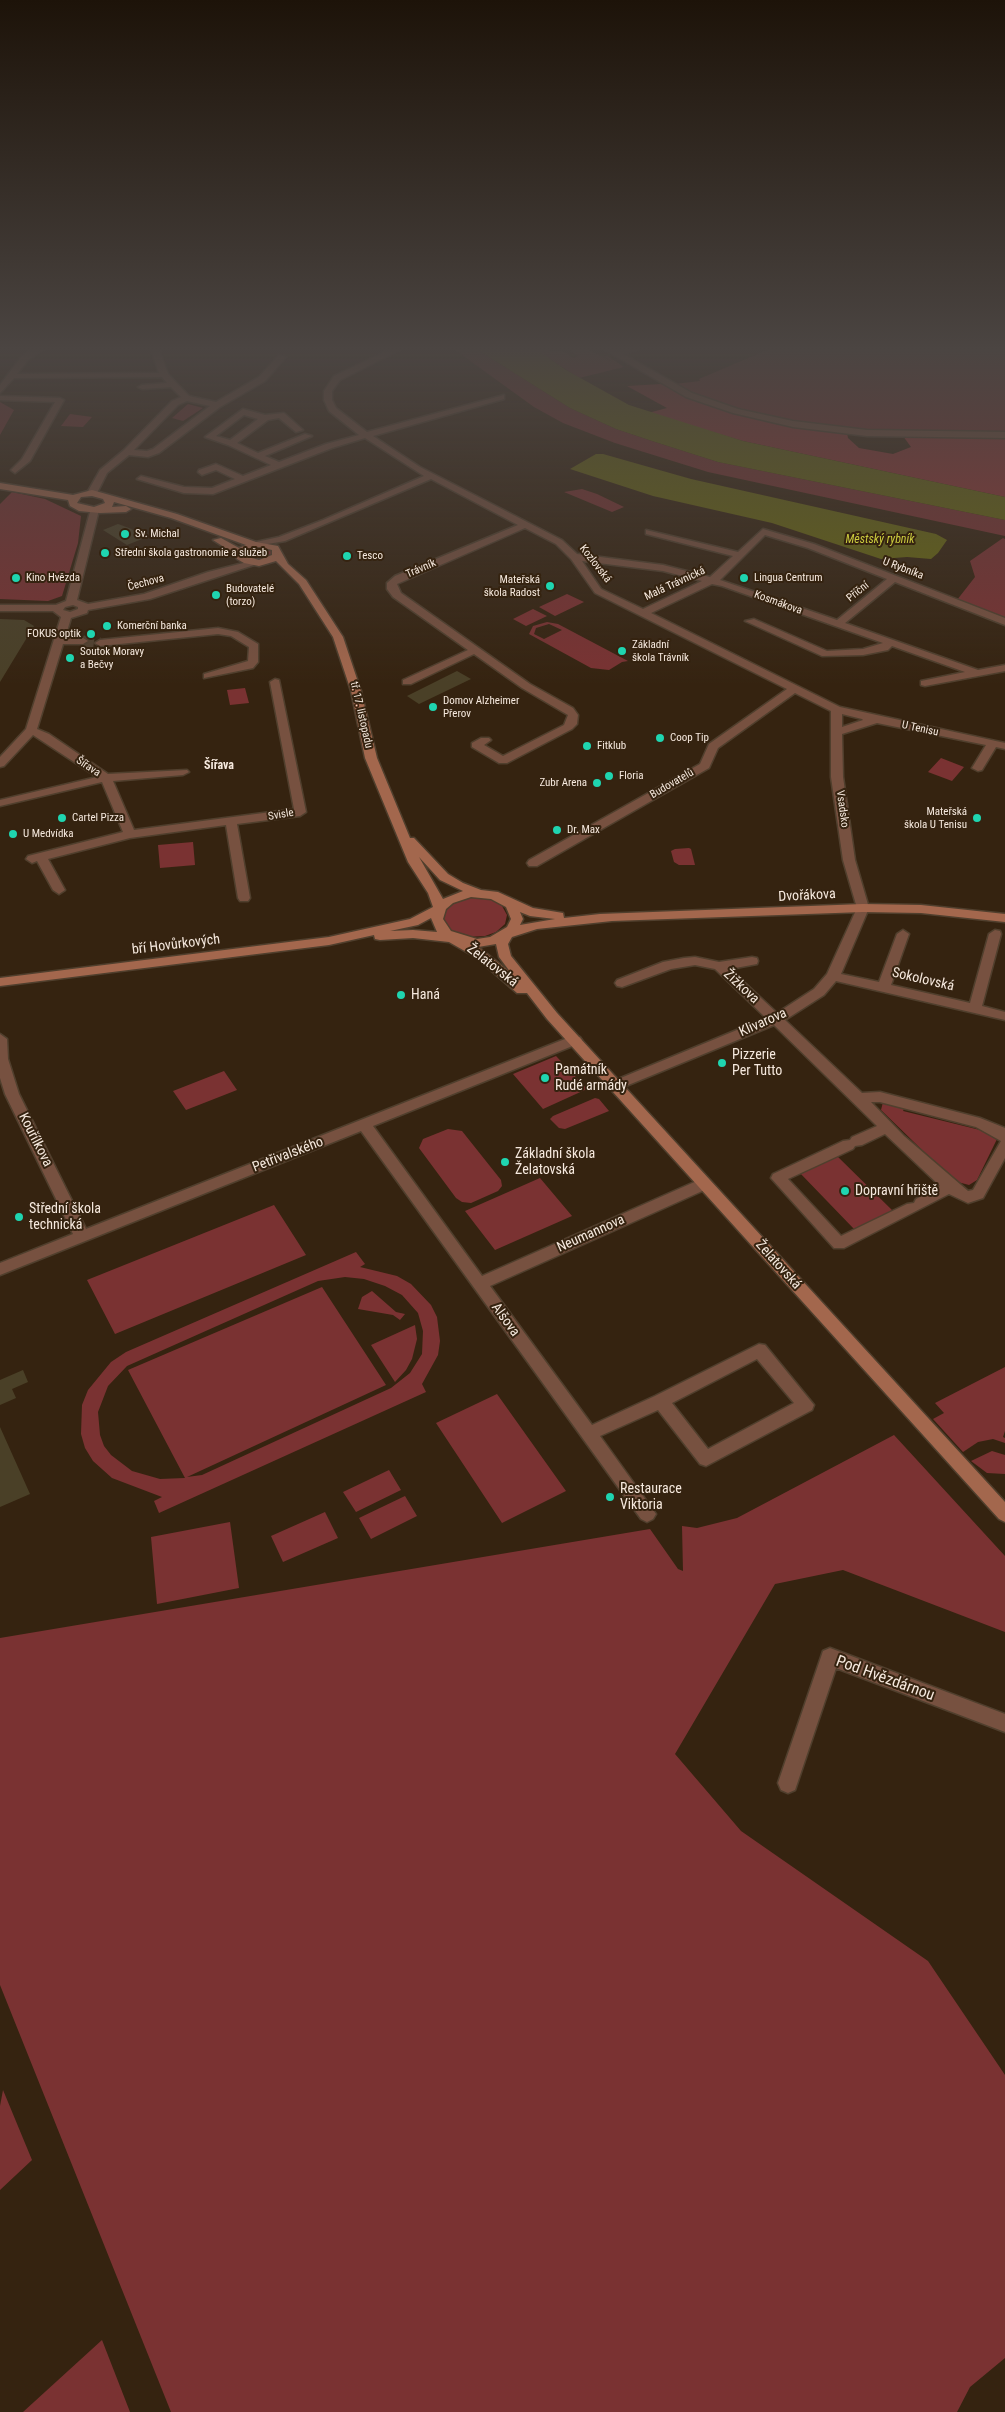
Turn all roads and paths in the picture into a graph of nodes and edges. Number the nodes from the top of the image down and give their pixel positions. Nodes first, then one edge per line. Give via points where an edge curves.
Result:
1 (27, 460) edge
2 (118, 460) edge
3 (265, 460) edge
4 (295, 460) edge
5 (405, 460) edge
6 (279, 466) junction
7 (15, 470) dead end
8 (202, 472) dead end
9 (431, 476) junction
10 (141, 479) dead end
11 (243, 480) junction
12 (0, 486) edge
13 (92, 493) junction
14 (107, 497) junction
15 (74, 498) junction
16 (97, 510) junction
17 (326, 522) junction
18 (525, 525) junction
19 (649, 532) dead end
20 (763, 532) joint
21 (257, 545) junction
22 (239, 554) junction
23 (278, 554) junction
24 (740, 555) junction
25 (574, 557) junction
26 (257, 563) junction
27 (211, 574) junction
28 (894, 578) junction
29 (710, 581) junction
30 (71, 602) junction
31 (317, 602) junction
32 (0, 608) edge
33 (58, 608) junction
34 (84, 608) junction
35 (641, 614) junction
36 (67, 615) junction
37 (750, 621) dead end
38 (1005, 622) edge
39 (838, 624) junction
40 (58, 641) junction
41 (83, 641) tunnel mouth
42 (100, 643) tunnel mouth
43 (890, 643) junction
44 (475, 650) junction
45 (1005, 668) edge
46 (977, 673) junction
47 (208, 676) dead end
48 (275, 682) dead end
49 (407, 682) dead end
50 (925, 683) dead end
51 (795, 688) junction
52 (836, 709) junction
53 (881, 721) junction
54 (31, 730) junction
55 (836, 733) junction
56 (485, 740) dead end
57 (992, 744) junction
58 (1005, 746) edge
59 (0, 764) edge
60 (978, 768) dead end
61 (183, 772) dead end
62 (106, 778) junction
63 (0, 803) edge
64 (231, 822) junction
65 (401, 830) junction
66 (130, 834) junction
67 (533, 863) dead end
68 (59, 890) dead end
69 (478, 892) junction
70 (244, 898) dead end
71 (506, 901) junction
72 (440, 908) junction
73 (863, 908) junction
74 (610, 918) junction
75 (1005, 918) edge
76 (508, 934) junction
77 (903, 934) dead end
78 (995, 934) dead end
79 (356, 937) junction
80 (452, 938) junction
81 (752, 961) dead end
82 (719, 966) junction
83 (833, 976) junction
84 (0, 982) edge
85 (622, 983) dead end
86 (884, 987) junction
87 (975, 1009) junction
88 (552, 1016) junction
89 (1005, 1016) edge
90 (776, 1019) junction
91 (0, 1040) edge
92 (575, 1040) junction
93 (616, 1085) junction
94 (859, 1098) junction
95 (364, 1126) junction
96 (886, 1127) junction
97 (1005, 1138) edge
98 (1005, 1145) edge
99 (704, 1184) junction
100 (950, 1187) junction
101 (82, 1236) junction
102 (0, 1269) edge
103 (479, 1284) junction
104 (661, 1401) junction
105 (588, 1434) junction
106 (1004, 1510) edge
107 (647, 1514) dead end
108 (1005, 1723) edge
109 (788, 1783) dead end

1 - 7 street
2 - 13 street via 103,472
3 - 6 street
4 - 6 street
5 - 9 street, Kozlovská
6 - 11 street
8 - 11 street via 216,467
9 - 17 street
9 - 18 street, Kozlovská
10 - 11 street via 201,492 214,491
12 - 15 main road
13 - 14 main road, tř. 17. listopadu
13 - 15 main road
14 - 16 main road via 110,504
14 - 21 main road, tř. 17. listopadu
15 - 16 main road via 75,506
16 - 22 main road, tř. 17. listopadu via 122,508 167,519 199,531
16 - 30 street
17 - 21 street
17 - 23 street via 289,542
18 - 25 street, Kozlovská via 558,542
18 - 44 street, Trávník via 392,583 397,595
19 - 24 street, Malá Trávnická
20 - 24 street, Malá Trávnická
20 - 28 street, U Rybníka via 806,544
21 - 22 main road via 245,548
21 - 23 main road, tř. 17. listopadu via 273,546
22 - 26 main road, tř. 17. listopadu via 244,560
22 - 27 street, Čechova
23 - 26 main road
23 - 31 main road, tř. 17. listopadu
24 - 29 street, Malá Trávnická via 720,576
25 - 29 street, Kosmákova via 663,568
25 - 35 street, Kozlovská via 598,591
26 - 27 street, Čechova
26 - 31 main road, tř. 17. listopadu via 300,586
27 - 34 street, Čechova via 146,597
28 - 38 street, U Rybníka
28 - 39 street, Příční
29 - 35 street, Malá Trávnická
29 - 39 street, Kosmákova
30 - 33 street
30 - 34 street via 82,604
31 - 65 main road, tř. 17. listopadu via 338,636 356,691 372,758
32 - 33 street
33 - 36 street via 60,613
34 - 36 street, Čechova via 79,613
35 - 51 street, Kozlovská
36 - 40 street
37 - 43 street via 826,654 863,652 880,649
39 - 43 street, Kosmákova
40 - 41 street
40 - 54 street
42 - 47 street via 218,631 234,634 254,646 250,666
43 - 46 street, Kosmákova
44 - 49 street
44 - 56 street, Trávník via 526,686 569,710 574,719 568,727 503,761 476,745
45 - 46 street, Kosmákova
46 - 50 street, Kosmákova
48 - 64 street, Svisle via 300,812
51 - 52 street, Kozlovská
51 - 67 street, Budovatelů via 713,746 705,766
52 - 53 street, U Tenisu
52 - 55 street, Vsadsko
53 - 55 street via 861,722
53 - 57 street, U Tenisu
54 - 59 street
54 - 62 street, Šířava
55 - 73 street, Vsadsko via 837,777 849,860
57 - 58 street, U Tenisu
57 - 60 street
61 - 62 street, Šířava
62 - 63 street
62 - 66 street
64 - 66 street, Svisle
64 - 70 street
65 - 69 main road, tř. 17. listopadu via 444,877
65 - 72 main road, tř. 17. listopadu via 414,862
66 - 68 street, Svisle via 36,858
69 - 71 main road
69 - 72 main road via 456,896
71 - 74 main road, Dvořákova via 538,914
71 - 76 main road via 515,909 517,919
72 - 79 main road, bří Hovůrkových via 414,922
72 - 80 main road via 438,924
73 - 74 main road, Dvořákova
73 - 75 main road, Dvořákova via 930,910
73 - 83 street, Klivarova
74 - 76 main road, Dvořákova via 537,925
76 - 80 main road via 477,943
76 - 88 main road, Želatovská via 502,944 505,957
77 - 86 street
78 - 87 street
79 - 80 main road, bří Hovůrkových via 413,934
79 - 84 main road, bří Hovůrkových
80 - 88 main road, Želatovská via 482,955
81 - 82 street
82 - 85 street, Žižkova via 684,962
82 - 90 street, Žižkova
83 - 86 street, Sokolovská
83 - 90 street, Klivarova via 813,996
86 - 87 street, Sokolovská
87 - 89 street, Sokolovská
88 - 92 main road, Želatovská
90 - 93 street, Klivarova
90 - 94 street, Žižkova
91 - 101 street, Kouřílkova via 0,1059 12,1094
92 - 93 main road, Želatovská
92 - 95 street, Petřivalského
93 - 99 main road, Želatovská
94 - 96 street, Žižkova
94 - 97 street via 880,1097 980,1123 1000,1132
95 - 101 street, Petřivalského
95 - 103 street, Alšova
96 - 100 street, Žižkova
96 - 100 street via 778,1178 839,1244
98 - 100 street, Žižkova via 978,1194 968,1197
99 - 103 street, Neumannova
99 - 106 main road, Želatovská
101 - 102 street, Petřivalského
103 - 105 street, Alšova
104 - 104 street via 706,1460 806,1405 759,1350
104 - 105 street
105 - 107 street, Alšova
108 - 109 street, Pod Hvězdárnou via 830,1657

